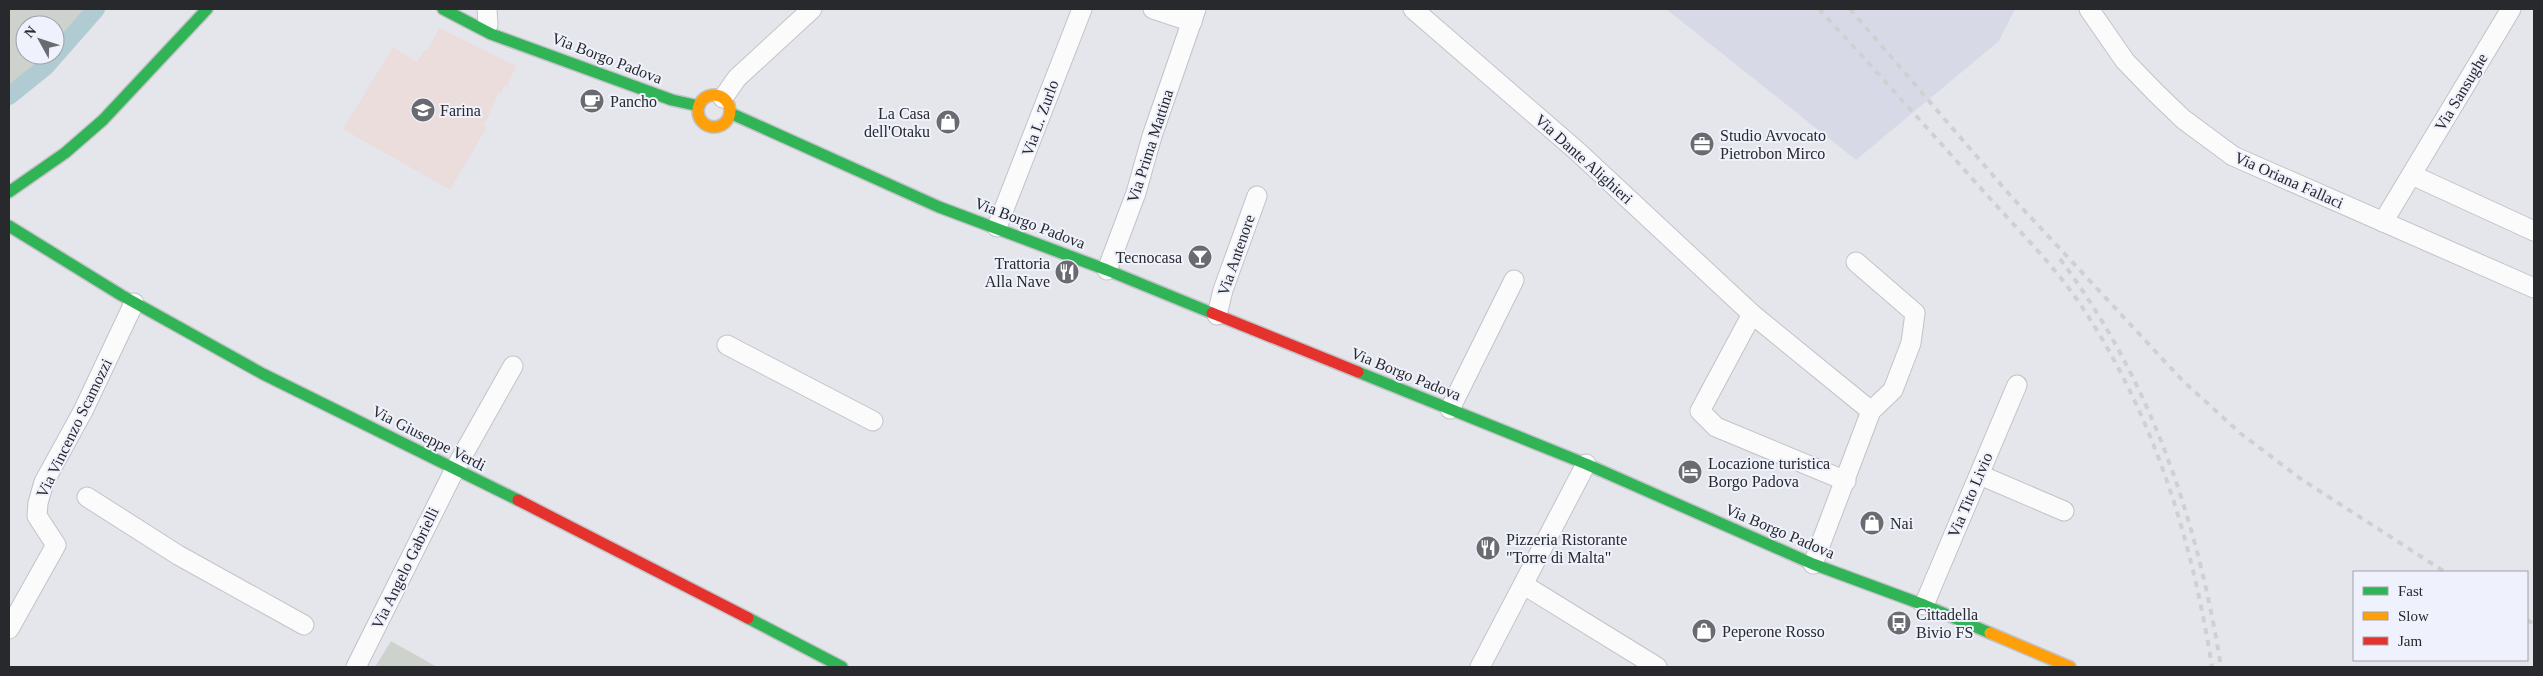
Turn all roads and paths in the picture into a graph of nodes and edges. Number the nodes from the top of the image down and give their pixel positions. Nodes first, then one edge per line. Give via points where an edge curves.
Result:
1 (207, 9) edge
2 (443, 9) edge
3 (812, 9) edge
4 (1082, 9) edge
5 (1153, 9) edge
6 (1413, 9) edge
7 (2088, 9) edge
8 (2512, 9) edge
9 (454, 14) junction
10 (1194, 15) edge
11 (487, 17) edge
12 (504, 36) junction
13 (727, 105) junction
14 (699, 106) junction
15 (2412, 175) junction
16 (9, 192) edge
17 (1257, 196) dead end
18 (2383, 222) junction
19 (9, 226) edge
20 (997, 227) junction
21 (2534, 230) edge
22 (1856, 262) dead end
23 (1107, 270) junction
24 (1514, 280) dead end
25 (2534, 288) edge
26 (134, 303) junction
27 (1752, 314) junction
28 (1217, 315) junction
29 (727, 345) dead end
30 (512, 366) dead end
31 (2017, 385) dead end
32 (1450, 409) junction
33 (1871, 411) junction
34 (873, 421) dead end
35 (1586, 464) junction
36 (455, 469) junction
37 (1980, 475) junction
38 (1846, 481) junction
39 (86, 497) dead end
40 (2064, 511) dead end
41 (1813, 564) junction
42 (1524, 585) junction
43 (1924, 605) junction
44 (304, 625) dead end
45 (9, 629) edge
46 (356, 667) edge
47 (842, 667) edge
48 (1480, 667) edge
49 (1657, 667) edge
50 (2070, 667) edge

1 - 16 street via 103,120 65,153
2 - 9 street, Via Borgo Padova
3 - 13 street via 737,78
4 - 20 street, Via L. Zurlo
5 - 10 street, Via Prima Mattina
6 - 27 street, Via Dante Alighieri via 1577,151
7 - 18 street, Via Oriana Fallaci via 2125,62 2183,119 2233,156
8 - 15 street, Via Sansughe
9 - 11 street, Via Borgo Padova
9 - 12 street, Via Borgo Padova via 491,34
10 - 23 street, Via Prima Mattina via 1136,193
11 - 12 street, Via Borgo Padova
12 - 14 street, Via Borgo Padova via 672,100
13 - 14 street via 711,96
13 - 14 street via 725,123 714,128 700,118
13 - 20 street, Via Borgo Padova via 740,115 939,206
15 - 18 street, Via Sansughe
15 - 21 street
17 - 28 street, Via Antenore
18 - 25 street, Via Oriana Fallaci
19 - 26 street, Via Giuseppe Verdi
20 - 23 street, Via Borgo Padova
22 - 33 street via 1915,312 1911,343 1893,390
23 - 28 street, Via Borgo Padova
24 - 32 street
26 - 36 street, Via Giuseppe Verdi via 263,374
26 - 45 street, Via Vincenzo Scamozzi via 83,411 44,482 37,516 56,545
27 - 33 street, Via Dante Alighieri
27 - 38 street via 1700,411 1716,427
28 - 32 street, Via Borgo Padova
29 - 34 street
30 - 36 street, Via Angelo Gabrielli
31 - 37 street, Via Tito Livio
32 - 35 street, Via Borgo Padova
33 - 38 street
35 - 41 street, Via Borgo Padova
35 - 42 street
36 - 46 street, Via Angelo Gabrielli
36 - 47 street, Via Giuseppe Verdi
37 - 40 street
37 - 43 street, Via Tito Livio
38 - 41 street
39 - 44 street via 178,556
41 - 43 street, Via Borgo Padova
42 - 48 street
42 - 49 street
43 - 50 street, Via Borgo Padova

